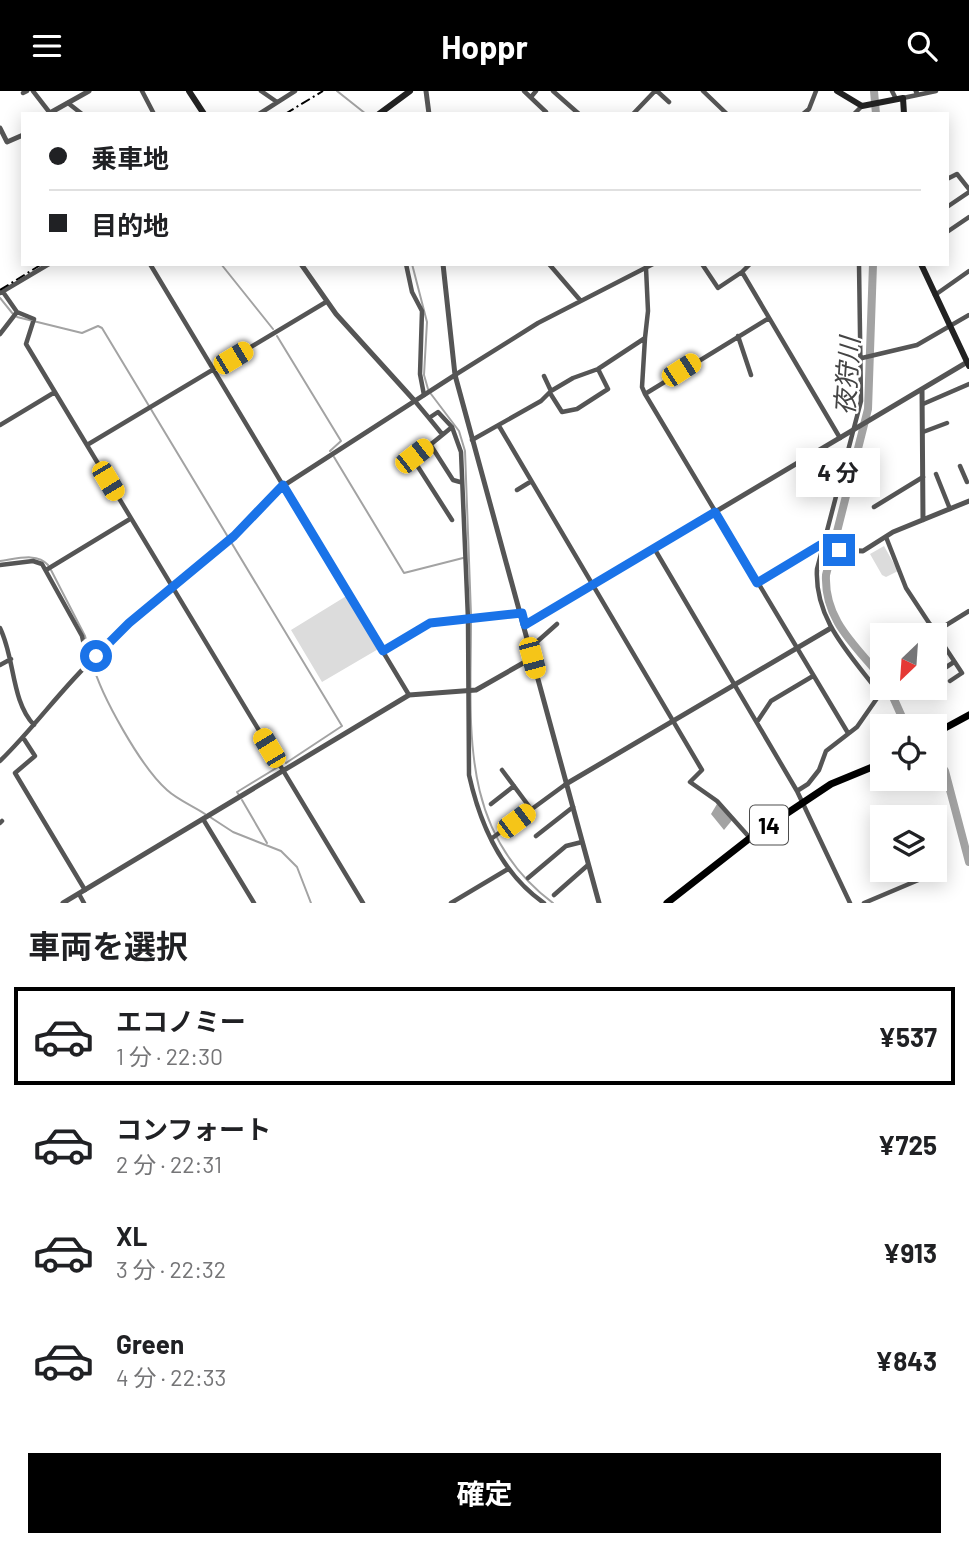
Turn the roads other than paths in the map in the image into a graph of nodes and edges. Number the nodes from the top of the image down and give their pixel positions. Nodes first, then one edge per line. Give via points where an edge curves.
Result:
1 (33, 91) edge
2 (89, 91) edge
3 (142, 91) edge
4 (189, 91) edge
5 (261, 91) edge
6 (295, 91) edge
7 (410, 91) edge
8 (426, 91) edge
9 (524, 91) edge
10 (536, 91) edge
11 (553, 91) edge
12 (656, 91) edge
13 (703, 91) edge
14 (816, 91) edge
15 (837, 91) edge
16 (892, 91) edge
17 (936, 91) edge
18 (917, 93) edge
19 (531, 97) junction
20 (36, 98) junction
21 (899, 98) junction
22 (276, 102) junction
23 (669, 102) dead end
24 (68, 103) junction
25 (30, 104) dead end
26 (865, 105) junction
27 (61, 107) junction
28 (48, 112) edge
29 (51, 112) edge
30 (64, 112) edge
31 (79, 112) edge
32 (153, 112) edge
33 (203, 112) edge
34 (262, 112) edge
35 (382, 112) edge
36 (429, 112) edge
37 (546, 112) dead end
38 (576, 112) edge
39 (635, 112) edge
40 (725, 112) edge
41 (805, 112) edge
42 (856, 112) edge
43 (903, 112) edge
44 (0, 128) edge
45 (21, 136) edge
46 (957, 167) dead end
47 (956, 173) junction
48 (949, 178) edge
49 (969, 191) edge
50 (949, 206) edge
51 (969, 218) edge
52 (949, 231) edge
53 (46, 266) edge
54 (150, 266) edge
55 (303, 266) edge
56 (406, 266) edge
57 (443, 266) edge
58 (551, 266) edge
59 (650, 266) edge
60 (703, 266) edge
61 (748, 266) edge
62 (859, 266) edge
63 (922, 266) edge
64 (646, 268) junction
65 (969, 271) edge
66 (742, 272) junction
67 (1, 293) edge
68 (934, 295) junction
69 (579, 300) junction
70 (326, 302) junction
71 (15, 315) junction
72 (969, 315) edge
73 (769, 318) junction
74 (951, 328) junction
75 (0, 334) edge
76 (738, 337) junction
77 (645, 338) junction
78 (863, 358) junction
79 (968, 363) edge
80 (213, 369) junction
81 (598, 369) junction
82 (455, 375) junction
83 (751, 375) dead end
84 (544, 376) dead end
85 (969, 384) edge
86 (922, 389) junction
87 (55, 392) junction
88 (550, 392) junction
89 (427, 393) junction
90 (645, 394) junction
91 (413, 399) junction
92 (923, 404) junction
93 (429, 418) junction
94 (947, 423) dead end
95 (0, 425) edge
96 (499, 426) junction
97 (452, 427) junction
98 (854, 429) junction
99 (923, 432) junction
100 (442, 434) junction
101 (840, 438) junction
102 (472, 439) junction
103 (430, 444) junction
104 (87, 445) junction
105 (960, 466) dead end
106 (936, 474) dead end
107 (966, 474) edge
108 (923, 477) junction
109 (460, 482) junction
110 (530, 482) junction
111 (967, 482) dead end
112 (283, 485) junction
113 (517, 490) dead end
114 (969, 501) edge
115 (874, 507) dead end
116 (950, 509) junction
117 (715, 512) junction
118 (130, 519) junction
119 (452, 520) dead end
120 (923, 520) junction
121 (886, 537) junction
122 (825, 544) junction
123 (653, 547) junction
124 (839, 550) joint
125 (0, 565) edge
126 (48, 569) junction
127 (757, 583) junction
128 (591, 585) junction
129 (172, 587) junction
130 (969, 611) edge
131 (522, 613) junction
132 (470, 619) junction
133 (929, 623) edge
134 (557, 624) dead end
135 (525, 625) junction
136 (947, 625) edge
137 (0, 628) edge
138 (831, 628) junction
139 (530, 648) junction
140 (796, 649) junction
141 (383, 651) junction
142 (947, 651) edge
143 (95, 657) joint
144 (532, 658) junction
145 (11, 659) junction
146 (954, 662) junction
147 (88, 663) junction
148 (0, 665) edge
149 (947, 667) edge
150 (813, 676) junction
151 (950, 681) dead end
152 (735, 685) junction
153 (471, 690) junction
154 (410, 695) junction
155 (969, 715) edge
156 (673, 721) junction
157 (757, 722) junction
158 (34, 725) junction
159 (947, 728) edge
160 (848, 733) junction
161 (24, 739) junction
162 (0, 761) edge
163 (870, 768) edge
164 (502, 769) dead end
165 (282, 771) junction
166 (566, 784) junction
167 (514, 786) junction
168 (797, 791) junction
169 (805, 803) junction
170 (491, 804) dead end
171 (573, 807) junction
172 (531, 810) junction
173 (204, 818) junction
174 (495, 836) junction
175 (536, 836) dead end
176 (750, 838) junction
177 (582, 842) junction
178 (588, 865) junction
179 (508, 869) junction
180 (528, 878) dead end
181 (914, 882) edge
182 (82, 892) junction
183 (554, 895) dead end
184 (63, 903) edge
185 (85, 903) edge
186 (254, 903) edge
187 (363, 903) edge
188 (452, 903) edge
189 (544, 903) edge
190 (599, 903) edge
191 (667, 903) edge
192 (850, 903) edge
193 (864, 903) edge

1 - 20 street
2 - 24 street
3 - 32 street
4 - 33 main road
5 - 22 street
6 - 22 street
7 - 35 main road
8 - 36 street
9 - 19 street
10 - 19 street
11 - 38 street
12 - 23 street
12 - 39 street
13 - 40 street
14 - 41 street
15 - 26 main road
16 - 21 street
17 - 18 street
18 - 21 street
19 - 37 street
20 - 25 street
20 - 28 street
21 - 26 main road
21 - 43 main road
22 - 34 street
24 - 27 street
24 - 31 street
26 - 42 street
27 - 29 street
27 - 30 street
44 - 45 street via 7,142
46 - 47 street
47 - 48 street
47 - 49 street
49 - 50 street
51 - 52 street
53 - 67 street
54 - 80 street
55 - 70 street
56 - 89 street via 422,311 420,374
57 - 82 street
58 - 69 street
59 - 64 street
60 - 66 street via 718,288
61 - 66 street
62 - 78 street
63 - 68 main road
64 - 69 street
64 - 77 street
65 - 68 street
66 - 73 street
67 - 71 street
68 - 74 main road
69 - 82 street
70 - 80 street
70 - 91 street
71 - 75 street
71 - 87 street via 33,323 24,341
72 - 74 street
73 - 76 street
73 - 101 street
74 - 78 street via 917,345
74 - 79 main road
76 - 83 street
76 - 90 street
77 - 81 street
77 - 90 street
78 - 98 street
79 - 86 street
80 - 104 street
80 - 112 street
81 - 88 street
81 - 88 street via 608,389 577,409 562,412
82 - 89 street
82 - 102 street
84 - 88 street
85 - 92 street
86 - 92 street
86 - 98 street
87 - 95 street
87 - 104 street
88 - 96 street
89 - 91 street
90 - 117 street
91 - 93 street
91 - 112 street
92 - 99 street
93 - 97 street via 441,412
93 - 100 street
94 - 99 street
96 - 102 street
96 - 110 street
97 - 100 street
97 - 109 street via 461,453
98 - 101 street
98 - 122 street
99 - 108 street
100 - 103 street
101 - 117 street
102 - 131 street
103 - 109 street via 453,480
103 - 119 street via 413,459
104 - 118 street
105 - 107 street
106 - 116 street
107 - 111 street
108 - 115 street
108 - 120 street
109 - 132 street
110 - 113 street
110 - 128 street
112 - 129 street via 234,536
112 - 141 street
114 - 116 street
116 - 120 street
117 - 123 street
117 - 127 street
118 - 126 street
118 - 129 street
120 - 121 street
121 - 124 street via 856,554
121 - 133 street via 906,588
122 - 124 street
122 - 127 street
122 - 138 street via 816,585
123 - 128 street
123 - 152 street
125 - 126 street via 38,562
126 - 147 street via 82,636
127 - 140 street
128 - 135 street
128 - 156 street
129 - 143 street
129 - 165 street
130 - 136 street
131 - 132 street
131 - 135 street
132 - 141 street via 430,623
132 - 153 street
134 - 139 street
135 - 139 street
137 - 145 street
138 - 140 street
138 - 160 street via 880,694
139 - 144 street
140 - 150 street
140 - 152 street
141 - 154 street
142 - 146 street
143 - 147 street
144 - 153 street
144 - 166 street
145 - 148 street
145 - 158 street via 20,703
146 - 149 street
146 - 151 street via 963,675
147 - 158 street
150 - 157 street via 771,701
150 - 160 street
152 - 156 street
152 - 157 street
153 - 154 street
153 - 174 street via 469,775 474,796
154 - 165 street
155 - 159 main road
156 - 166 street
156 - 176 street via 702,770 690,782 717,801
157 - 168 street
158 - 161 street
160 - 168 street via 826,751 819,770
161 - 162 street
161 - 182 street via 35,756 15,773
163 - 169 main road, 14 via 831,784
164 - 167 street
165 - 173 street
165 - 187 street
166 - 171 street
166 - 172 street
167 - 170 street
167 - 172 street
168 - 169 street
169 - 176 main road, 14
169 - 192 street
171 - 175 street
171 - 177 street
172 - 174 street
173 - 182 street
173 - 186 street
174 - 179 street
176 - 191 main road, 14
177 - 178 street
177 - 180 street via 566,846
178 - 183 street
178 - 190 street
179 - 188 street
179 - 189 street
181 - 193 street
182 - 184 street
182 - 185 street

